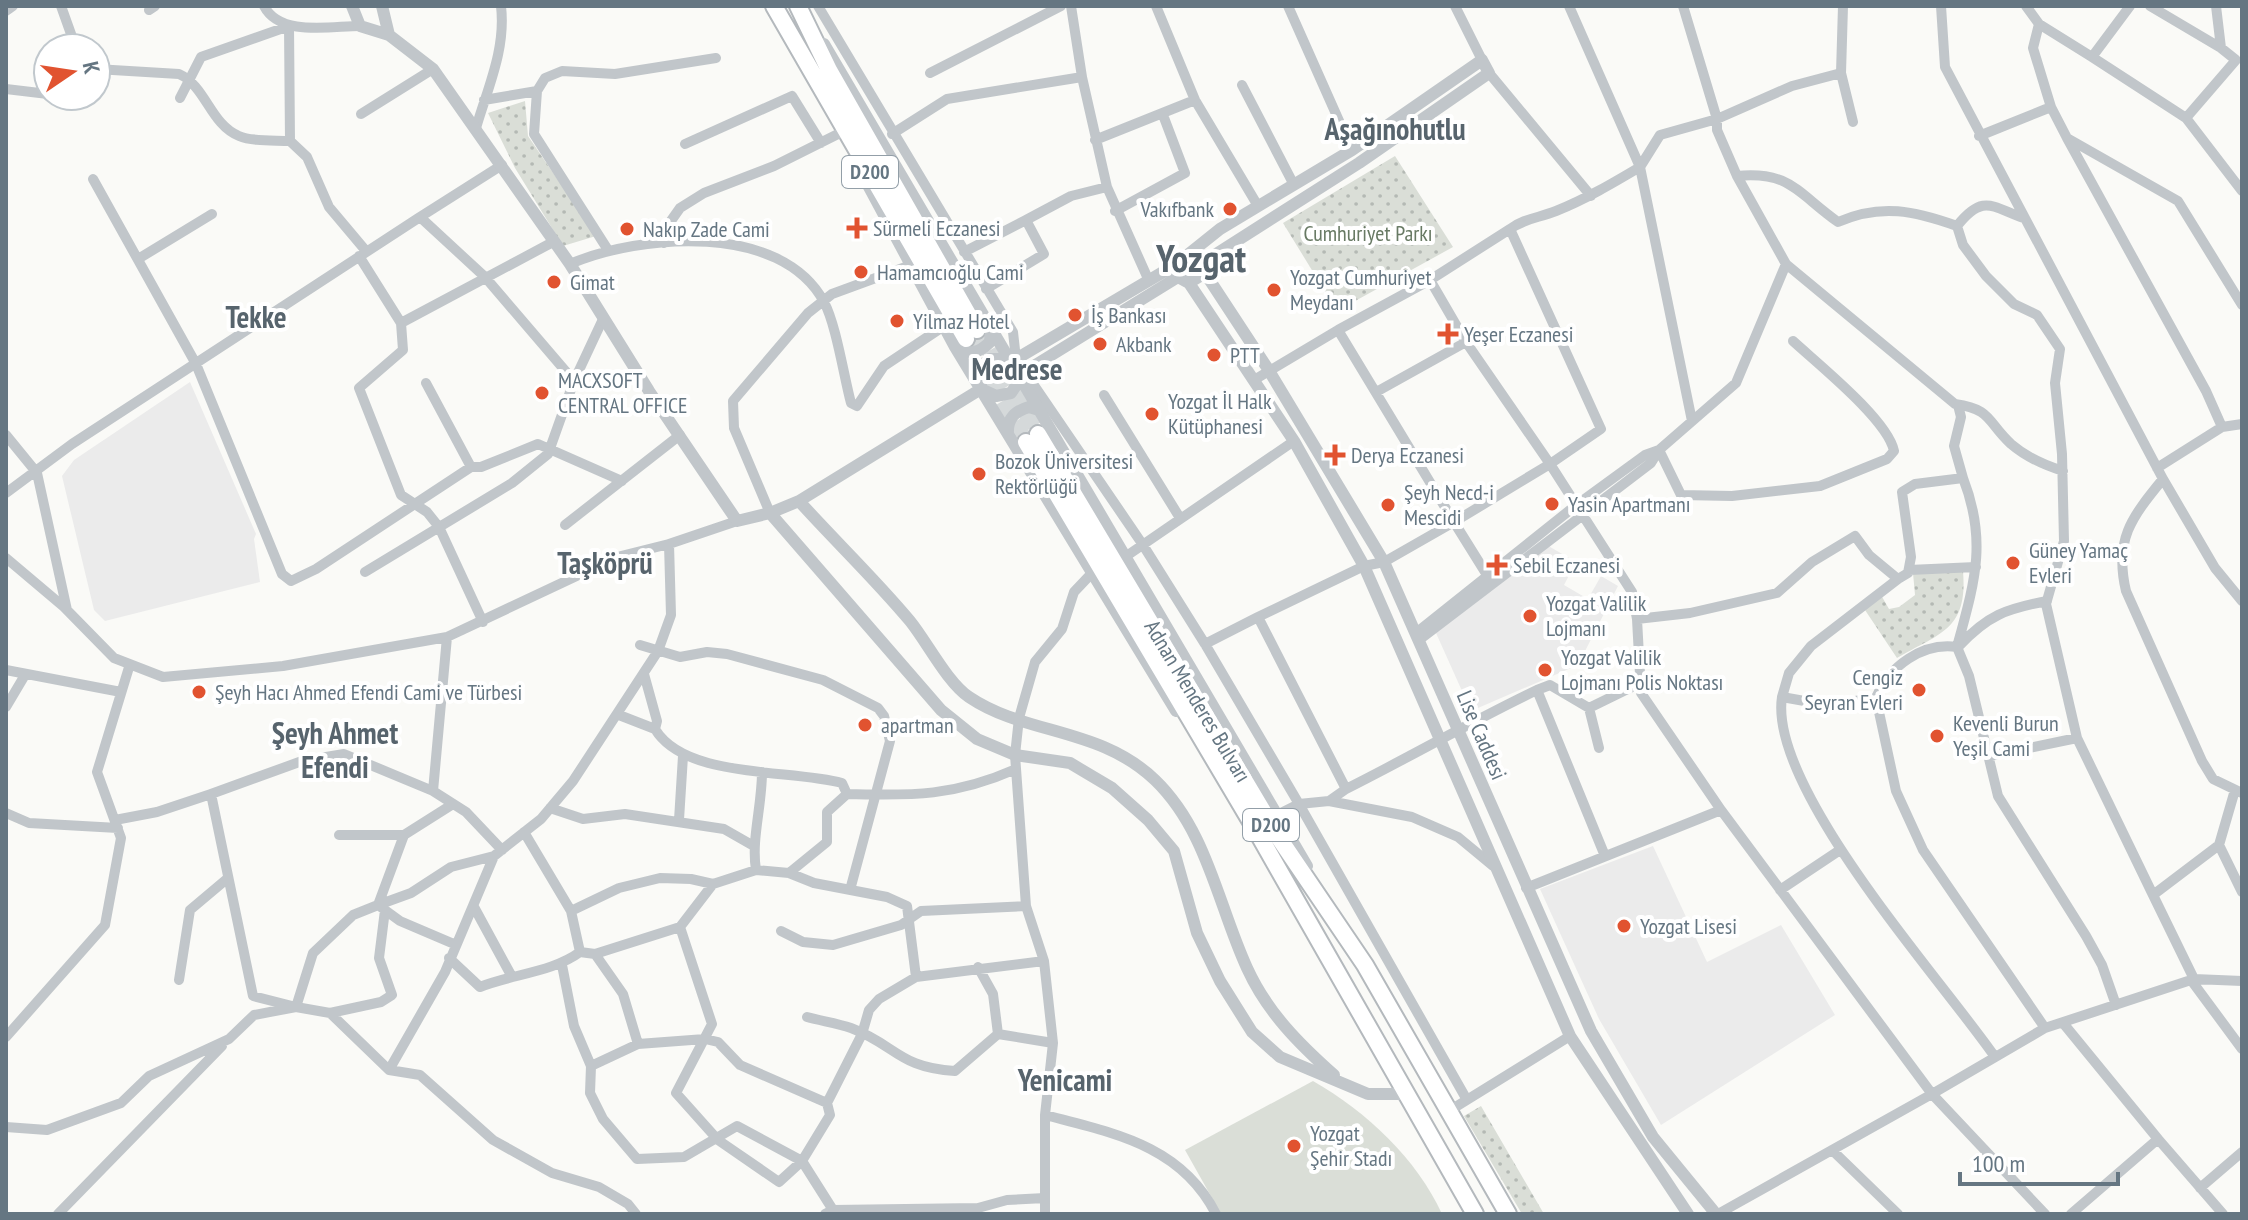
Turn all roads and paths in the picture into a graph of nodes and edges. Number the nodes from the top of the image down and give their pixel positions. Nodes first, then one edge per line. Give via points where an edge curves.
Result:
1 (13, 6) edge
2 (61, 6) edge
3 (264, 6) edge
4 (352, 6) edge
5 (382, 6) edge
6 (501, 6) edge
7 (773, 6) edge
8 (800, 6) edge
9 (818, 6) edge
10 (1061, 6) edge
11 (1071, 6) edge
12 (1156, 6) edge
13 (1288, 6) edge
14 (1455, 6) edge
15 (1569, 6) edge
16 (1683, 6) edge
17 (1843, 6) edge
18 (1941, 6) edge
19 (2130, 6) edge
20 (2150, 6) edge
21 (2216, 6) edge
22 (2030, 7) edge
23 (6, 11) edge
24 (2039, 24) junction
25 (289, 26) junction
26 (360, 26) junction
27 (70, 32) edge
28 (389, 35) junction
29 (2221, 48) junction
30 (2092, 57) junction
31 (716, 58) dead end
32 (1482, 60) junction
33 (2239, 63) edge
34 (433, 69) junction
35 (112, 70) edge
36 (930, 73) dead end
37 (1489, 73) junction
38 (1841, 73) junction
39 (1082, 77) junction
40 (189, 78) junction
41 (1242, 85) dead end
42 (6, 89) edge
43 (537, 91) junction
44 (32, 92) edge
45 (180, 98) dead end
46 (484, 100) junction
47 (1195, 100) junction
48 (2051, 107) junction
49 (361, 114) dead end
50 (1163, 115) junction
51 (2186, 118) junction
52 (1717, 119) junction
53 (1853, 122) dead end
54 (476, 128) junction
55 (840, 133) junction
56 (892, 134) junction
57 (1979, 136) junction
58 (2067, 138) junction
59 (1095, 140) junction
60 (290, 141) junction
61 (821, 143) junction
62 (685, 144) dead end
63 (1352, 150) junction
64 (502, 165) junction
65 (1640, 167) junction
66 (1737, 176) junction
67 (93, 179) dead end
68 (1294, 185) junction
69 (1107, 187) junction
70 (2242, 191) edge
71 (1591, 196) junction
72 (1258, 206) junction
73 (1115, 211) junction
74 (212, 214) dead end
75 (420, 217) junction
76 (2024, 218) junction
77 (1026, 220) junction
78 (1957, 226) junction
79 (1510, 229) junction
80 (553, 242) junction
81 (664, 243) junction
82 (1204, 244) junction
83 (608, 250) junction
84 (964, 252) junction
85 (362, 253) junction
86 (1213, 256) junction
87 (138, 259) junction
88 (570, 264) junction
89 (1786, 264) junction
90 (911, 265) junction
91 (1205, 273) junction
92 (1181, 275) junction
93 (485, 277) junction
94 (1430, 280) junction
95 (1149, 281) junction
96 (986, 289) junction
97 (824, 302) junction
98 (2242, 305) edge
99 (603, 319) junction
100 (401, 323) junction
101 (944, 326) junction
102 (1338, 330) junction
103 (972, 336) junction
104 (1793, 341) dead end
105 (1466, 342) junction
106 (1012, 359) junction
107 (196, 364) junction
108 (1268, 369) junction
109 (1022, 375) junction
110 (1254, 380) junction
111 (574, 381) junction
112 (426, 383) dead end
113 (981, 389) junction
114 (1378, 391) junction
115 (1104, 395) dead end
116 (1958, 405) junction
117 (1039, 410) junction
118 (1692, 421) junction
119 (2242, 424) edge
120 (2222, 427) junction
121 (1008, 434) junction
122 (6, 435) edge
123 (680, 435) junction
124 (1294, 441) junction
125 (551, 447) junction
126 (1659, 450) junction
127 (1550, 464) junction
128 (471, 467) junction
129 (2157, 468) junction
130 (2063, 471) junction
131 (37, 473) junction
132 (1963, 478) junction
133 (2163, 479) junction
134 (622, 481) junction
135 (6, 493) edge
136 (799, 501) junction
137 (415, 505) junction
138 (1578, 510) junction
139 (770, 513) junction
140 (1180, 518) junction
141 (737, 521) junction
142 (1454, 522) junction
143 (565, 525) dead end
144 (439, 527) junction
145 (669, 544) junction
146 (1143, 545) junction
147 (1125, 557) junction
148 (6, 558) edge
149 (1384, 562) junction
150 (1364, 566) junction
151 (1976, 567) junction
152 (1909, 570) junction
153 (365, 572) dead end
154 (1092, 573) junction
155 (1898, 579) junction
156 (1490, 580) junction
157 (2047, 601) junction
158 (2242, 601) edge
159 (67, 610) junction
160 (1258, 617) junction
161 (1637, 619) junction
162 (483, 622) junction
163 (1418, 636) junction
164 (447, 637) junction
165 (1205, 644) junction
166 (640, 645) dead end
167 (1957, 647) junction
168 (658, 651) junction
169 (130, 664) junction
170 (6, 670) edge
171 (644, 674) junction
172 (25, 675) junction
173 (1640, 683) junction
174 (1537, 690) junction
175 (121, 692) junction
176 (1782, 697) junction
177 (1876, 698) junction
178 (6, 707) edge
179 (1589, 708) junction
180 (619, 715) junction
181 (1019, 718) junction
182 (1458, 728) junction
183 (655, 729) junction
184 (2077, 738) junction
185 (1443, 740) junction
186 (1599, 748) dead end
187 (1015, 755) junction
188 (683, 756) junction
189 (1990, 756) junction
190 (1016, 769) junction
191 (762, 772) junction
192 (1346, 789) junction
193 (433, 791) junction
194 (2239, 792) edge
195 (211, 794) junction
196 (847, 794) junction
197 (875, 795) junction
198 (1329, 801) junction
199 (453, 804) junction
200 (1299, 804) junction
201 (550, 808) junction
202 (1721, 810) junction
203 (6, 813) edge
204 (1277, 815) junction
205 (679, 820) junction
206 (116, 824) junction
207 (524, 832) junction
208 (339, 835) dead end
209 (404, 835) junction
210 (752, 845) junction
211 (2219, 845) junction
212 (1840, 850) junction
213 (498, 853) junction
214 (1605, 856) junction
215 (1493, 866) junction
216 (756, 870) junction
217 (789, 873) junction
218 (228, 878) junction
219 (713, 884) junction
220 (1526, 888) junction
221 (850, 890) junction
222 (1780, 890) junction
223 (2242, 892) edge
224 (2153, 895) junction
225 (1026, 906) junction
226 (382, 907) junction
227 (474, 907) junction
228 (571, 911) junction
229 (911, 918) junction
230 (680, 927) junction
231 (781, 931) dead end
232 (454, 944) junction
233 (580, 952) junction
234 (595, 954) junction
235 (449, 958) junction
236 (1044, 961) junction
237 (562, 965) junction
238 (1365, 965) junction
239 (978, 967) junction
240 (511, 975) junction
241 (916, 977) junction
242 (179, 980) dead end
243 (2192, 980) junction
244 (2242, 981) edge
245 (253, 996) junction
246 (2116, 1005) junction
247 (296, 1007) junction
248 (330, 1013) junction
249 (254, 1015) junction
250 (807, 1017) dead end
251 (1362, 1017) junction
252 (2063, 1023) junction
253 (2045, 1028) junction
254 (862, 1034) junction
255 (998, 1034) junction
256 (1570, 1036) junction
257 (6, 1037) edge
258 (229, 1039) junction
259 (705, 1039) junction
260 (1053, 1043) junction
261 (638, 1044) junction
262 (2242, 1049) edge
263 (1995, 1057) junction
264 (591, 1066) junction
265 (389, 1070) junction
266 (1342, 1083) junction
267 (1407, 1094) junction
268 (1932, 1094) junction
269 (1467, 1100) junction
270 (827, 1103) junction
271 (1449, 1111) junction
272 (1045, 1115) junction
273 (6, 1127) edge
274 (2158, 1139) junction
275 (718, 1140) junction
276 (1832, 1150) junction
277 (2242, 1152) edge
278 (802, 1161) junction
279 (2200, 1188) junction
280 (1045, 1198) junction
281 (978, 1211) edge
282 (829, 1212) edge
283 (58, 1214) edge
284 (636, 1214) edge
285 (1045, 1214) edge
286 (1216, 1214) edge
287 (1475, 1214) edge
288 (1508, 1214) edge
289 (1688, 1214) edge
290 (1717, 1214) edge
291 (1898, 1214) edge
292 (2045, 1214) edge
293 (2071, 1214) edge
294 (2223, 1214) edge

1 - 23 street
2 - 27 street
3 - 25 street
4 - 26 street
5 - 28 street
6 - 46 street via 504,29
7 - 55 street
7 - 103 highway, D200
8 - 103 highway, D200
9 - 56 street
10 - 36 street
11 - 39 street
12 - 47 street
13 - 63 street
14 - 32 street
15 - 65 street
16 - 52 street
17 - 38 street
18 - 57 street via 1945,67
19 - 30 street
20 - 29 street
21 - 29 street
22 - 24 street
24 - 30 street
24 - 48 street via 2033,48
25 - 26 street
25 - 40 street via 201,57
25 - 60 street
26 - 28 street
28 - 34 street
29 - 33 street
30 - 51 street
31 - 43 street via 615,74 562,71 545,78
32 - 37 street
32 - 63 street
33 - 51 street
34 - 49 street
34 - 54 street
35 - 40 street
37 - 71 street
37 - 86 street
38 - 52 street via 1792,86
38 - 53 street
39 - 56 street via 947,99
39 - 59 street
40 - 45 street
40 - 60 street via 221,125 242,138
41 - 68 street
42 - 44 street
43 - 46 street
43 - 83 street via 534,134
46 - 54 street
47 - 50 street
47 - 72 street
48 - 57 street
48 - 58 street
50 - 59 street
50 - 73 street via 1185,173
51 - 70 street
52 - 65 street via 1660,135
52 - 66 street
54 - 64 street
55 - 61 street
55 - 90 street
56 - 84 street
57 - 76 street
58 - 98 street via 2178,201
58 - 120 street
59 - 69 street
60 - 85 street via 307,157 329,207
61 - 62 street via 792,96
61 - 81 street via 680,208
63 - 68 street
64 - 75 street
64 - 80 street
65 - 71 street
65 - 118 street
66 - 78 street via 1771,174 1838,222 1873,210 1904,209
66 - 89 street
67 - 87 street
68 - 72 street
69 - 73 street
69 - 77 street via 1071,196
71 - 79 street
72 - 82 street
73 - 95 street
74 - 87 street
75 - 85 street
75 - 93 street
76 - 78 street via 1988,204 1977,206
76 - 129 street
77 - 84 street
77 - 96 street via 1044,254
78 - 130 street via 1963,245 1986,276 2014,304 2037,315 2060,349 2055,383
79 - 94 street
79 - 127 street via 1601,429
80 - 88 street
80 - 93 street
81 - 83 street
81 - 97 street via 759,249 793,266
82 - 86 street
82 - 92 street
83 - 88 street
84 - 96 street
85 - 100 street
85 - 107 street
86 - 91 street
87 - 107 street
88 - 99 street
89 - 116 street
89 - 118 street via 1736,383
90 - 97 street via 832,294
90 - 101 street
91 - 92 street
91 - 108 street, Lise Caddesi
92 - 95 street
92 - 109 street
92 - 110 street, Lise Caddesi
93 - 100 street
93 - 111 street
94 - 102 street
94 - 105 street
95 - 106 street
96 - 106 street via 1013,332
97 - 101 street via 851,403 857,406 884,366
97 - 139 street via 808,313 733,401 734,428
99 - 111 street
99 - 123 street
100 - 137 street via 403,350 359,388 401,495
101 - 103 street
102 - 108 street
102 - 114 street
103 - 106 street
103 - 113 street
104 - 126 street via 1887,434 1894,451 1887,459 1820,486 1732,496 1681,495
105 - 114 street
105 - 127 street
106 - 109 street
106 - 113 street via 999,357 984,364
107 - 131 street via 72,444
107 - 137 street via 282,574 291,581
108 - 110 street
108 - 149 street, Lise Caddesi
109 - 113 street via 1005,396
109 - 117 street
109 - 146 street
110 - 124 street, Lise Caddesi
111 - 125 street
112 - 128 street
113 - 121 street
113 - 136 street
114 - 142 street
115 - 140 street
116 - 130 street via 1981,409 2010,443
116 - 132 street via 1961,417 1954,446
117 - 121 street via 1029,407 1014,413
117 - 147 street
118 - 126 street
119 - 120 street
120 - 129 street
121 - 154 street
122 - 131 street
123 - 134 street
123 - 141 street
124 - 140 street
124 - 150 street, Lise Caddesi
125 - 128 street via 538,444
125 - 134 street
125 - 144 street via 512,483
126 - 138 street via 1645,455
127 - 138 street
127 - 142 street
128 - 137 street
129 - 133 street
130 - 157 street via 2064,541
131 - 135 street
131 - 159 street
132 - 151 street via 1979,533
132 - 152 street via 1915,484 1902,492
133 - 158 street via 2215,568
133 - 194 street via 2126,530 2123,577 2143,634 2202,761 2213,779
134 - 143 street
136 - 139 street
136 - 181 street via 910,621 965,694 991,710
137 - 144 street
138 - 156 street
138 - 161 street via 1632,592
139 - 141 street
139 - 187 street via 941,710 977,739
140 - 146 street
141 - 145 street
142 - 149 street
142 - 156 street
144 - 153 street
144 - 162 street
145 - 162 street via 617,557
145 - 168 street via 671,615
146 - 147 street
146 - 165 street
147 - 204 street
148 - 159 street
149 - 150 street
149 - 163 street, Lise Caddesi
150 - 160 street
150 - 185 street, Lise Caddesi
151 - 152 street
151 - 167 street
152 - 155 street
154 - 181 street via 1074,592 1062,629 1035,662
154 - 251 street
155 - 161 street via 1855,536 1812,562 1777,593
155 - 176 street via 1811,646 1789,673
156 - 163 street
157 - 167 street via 2006,609 1978,625
157 - 184 street
159 - 169 street via 114,658
160 - 165 street
160 - 192 street
161 - 173 street
162 - 164 street
163 - 182 street, Lise Caddesi
164 - 169 street via 283,666 163,677
164 - 193 street
165 - 200 street
166 - 168 street
167 - 177 street via 1938,644 1916,654 1882,683
167 - 189 street
168 - 171 street
168 - 197 street via 680,657 727,654 823,680 878,708 890,741
169 - 175 street
170 - 172 street
171 - 180 street
171 - 183 street
172 - 175 street
172 - 178 street
173 - 179 street
173 - 202 street via 1641,693
174 - 179 street via 1550,685
174 - 182 street
174 - 214 street
175 - 206 street via 97,772
176 - 177 street via 1827,705
176 - 212 street via 1790,751
177 - 253 street via 1896,791 1923,850
179 - 186 street
180 - 183 street
180 - 201 street
181 - 187 street
181 - 266 street via 1112,750 1155,780 1213,872 1248,970 1289,1035
182 - 185 street
182 - 220 street, Lise Caddesi
183 - 188 street
184 - 189 street
184 - 224 street
185 - 192 street
185 - 215 street, Lise Caddesi
187 - 190 street
187 - 266 street via 1070,763 1112,788 1148,820 1174,851 1197,933 1252,1032 1280,1057
188 - 191 street
188 - 205 street
189 - 246 street via 1998,796 2086,936
190 - 197 street via 948,793
190 - 225 street
191 - 196 street via 842,783
191 - 210 street via 762,810
192 - 198 street
193 - 195 street via 344,754 302,761
193 - 199 street
194 - 211 street
195 - 206 street
195 - 218 street
196 - 197 street
196 - 217 street via 827,812 827,842
197 - 221 street
198 - 200 street
198 - 215 street via 1412,817 1458,837
199 - 209 street
199 - 213 street
200 - 204 street
200 - 269 street
201 - 205 street via 583,819 625,814
201 - 207 street
202 - 214 street
202 - 222 street
203 - 206 street via 29,823
204 - 238 street
205 - 210 street via 724,829
206 - 257 street via 121,838 105,925
207 - 213 street
207 - 228 street
208 - 209 street
209 - 226 street
210 - 216 street
211 - 223 street
211 - 224 street
212 - 222 street
212 - 263 street
213 - 226 street via 451,867
213 - 227 street
214 - 220 street
215 - 256 street, Lise Caddesi
216 - 217 street
216 - 219 street
217 - 221 street
218 - 242 street via 190,910
218 - 245 street
219 - 228 street via 660,878 619,888
219 - 230 street
220 - 290 street, Lise Caddesi via 1591,1031 1653,1137
221 - 229 street via 907,906
222 - 268 street
224 - 243 street
225 - 229 street via 921,911
225 - 236 street
226 - 232 street via 400,921
226 - 247 street via 353,915 313,953
226 - 248 street via 379,958 392,995
227 - 232 street
227 - 240 street
228 - 233 street
229 - 231 street via 864,939 833,945 803,942
229 - 241 street
230 - 234 street
230 - 259 street via 712,1024
232 - 235 street
233 - 234 street
233 - 237 street
234 - 261 street via 623,994
235 - 240 street via 480,987
235 - 265 street
236 - 239 street
236 - 260 street
237 - 240 street
237 - 264 street via 574,1026
238 - 251 highway, Adnan Menderes Bulvarı / D200 via 1279,838 1032,438
238 - 271 highway, Adnan Menderes Bulvarı / D200
239 - 241 street
239 - 255 street via 993,994
241 - 254 street via 879,999 869,1010
243 - 244 street
243 - 246 street
243 - 262 street
245 - 247 street
245 - 249 street
246 - 252 street
247 - 248 street
247 - 249 street
248 - 265 street
249 - 258 street
250 - 254 street
251 - 267 highway, Adnan Menderes Bulvarı / D200
252 - 253 street
252 - 274 street
253 - 263 street
254 - 255 street via 907,1062 955,1071
254 - 270 street
255 - 260 street
256 - 269 street
256 - 289 street, Lise Caddesi
258 - 273 street via 149,1076 121,1103 47,1130
258 - 283 street
259 - 261 street
259 - 270 street via 718,1042 740,1065
259 - 275 street via 676,1093
260 - 272 street
261 - 264 street
263 - 268 street
264 - 275 street via 590,1093 603,1119 637,1159 684,1157
265 - 284 street via 420,1075 493,1140 552,1173 599,1187
266 - 267 street via 1368,1094
267 - 287 highway, Adnan Menderes Bulvarı / D200
268 - 276 street
268 - 292 street
269 - 271 street
270 - 278 street via 830,1115
271 - 288 highway, Adnan Menderes Bulvarı / D200
272 - 280 street
272 - 286 street via 1147,1145 1180,1170
274 - 279 street
274 - 293 street
275 - 278 street via 737,1126
275 - 278 street via 779,1182
276 - 290 street
276 - 291 street
277 - 279 street
278 - 282 street
279 - 294 street
280 - 281 street via 1007,1200
280 - 285 street
281 - 282 street

